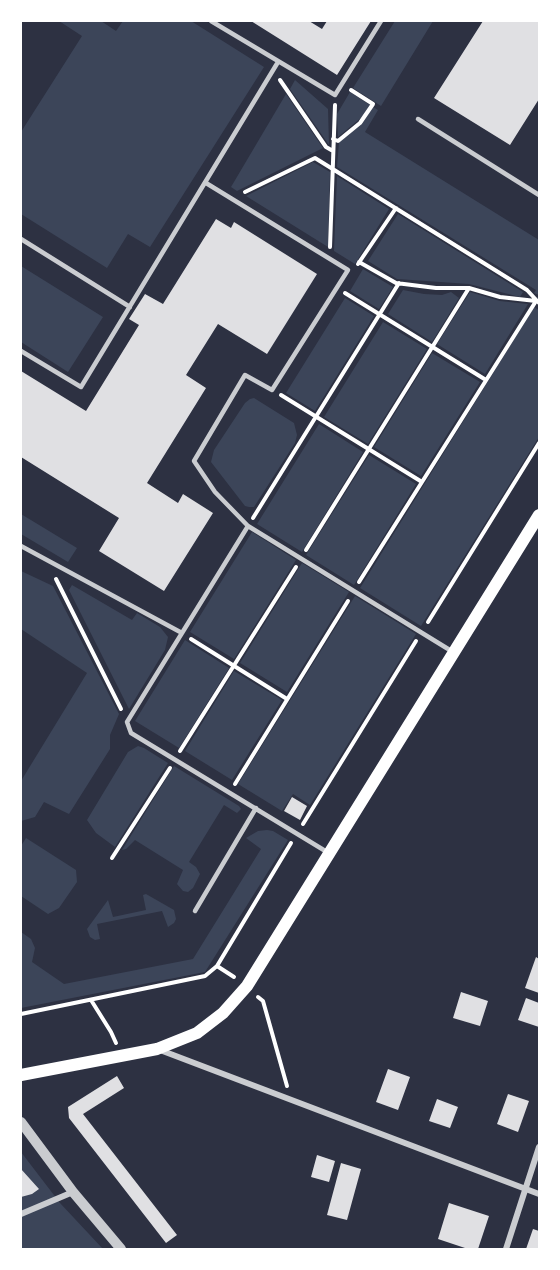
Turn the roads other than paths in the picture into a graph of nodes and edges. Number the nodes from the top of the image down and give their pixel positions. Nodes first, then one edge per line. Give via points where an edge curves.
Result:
1 (211, 21) edge
2 (381, 21) edge
3 (278, 62) junction
4 (418, 119) dead end
5 (206, 183) junction
6 (539, 195) edge
7 (21, 239) edge
8 (130, 307) junction
9 (21, 351) edge
10 (539, 514) edge
11 (248, 526) junction
12 (21, 546) edge
13 (182, 633) junction
14 (453, 653) junction
15 (256, 808) junction
16 (328, 853) junction
17 (195, 911) dead end
18 (157, 1049) junction
19 (21, 1075) edge
20 (21, 1122) edge
21 (539, 1147) edge
22 (525, 1190) junction
23 (73, 1192) junction
24 (539, 1194) edge
25 (21, 1214) edge
26 (121, 1249) edge
27 (507, 1249) edge

1 - 3 lane
2 - 3 lane via 335,95
3 - 5 lane
4 - 6 lane
5 - 8 lane
5 - 11 lane via 348,270 272,390 245,375 195,461 215,492
7 - 8 lane
8 - 9 lane via 81,387
10 - 14 main road
11 - 13 lane
11 - 14 lane
12 - 13 lane
13 - 15 lane via 127,722 131,733
14 - 16 main road
15 - 16 lane
15 - 17 lane
16 - 18 main road via 247,986 223,1013 197,1033
18 - 19 main road
18 - 22 street
20 - 23 street
21 - 22 street
22 - 24 street
22 - 27 street
23 - 25 street
23 - 26 street

